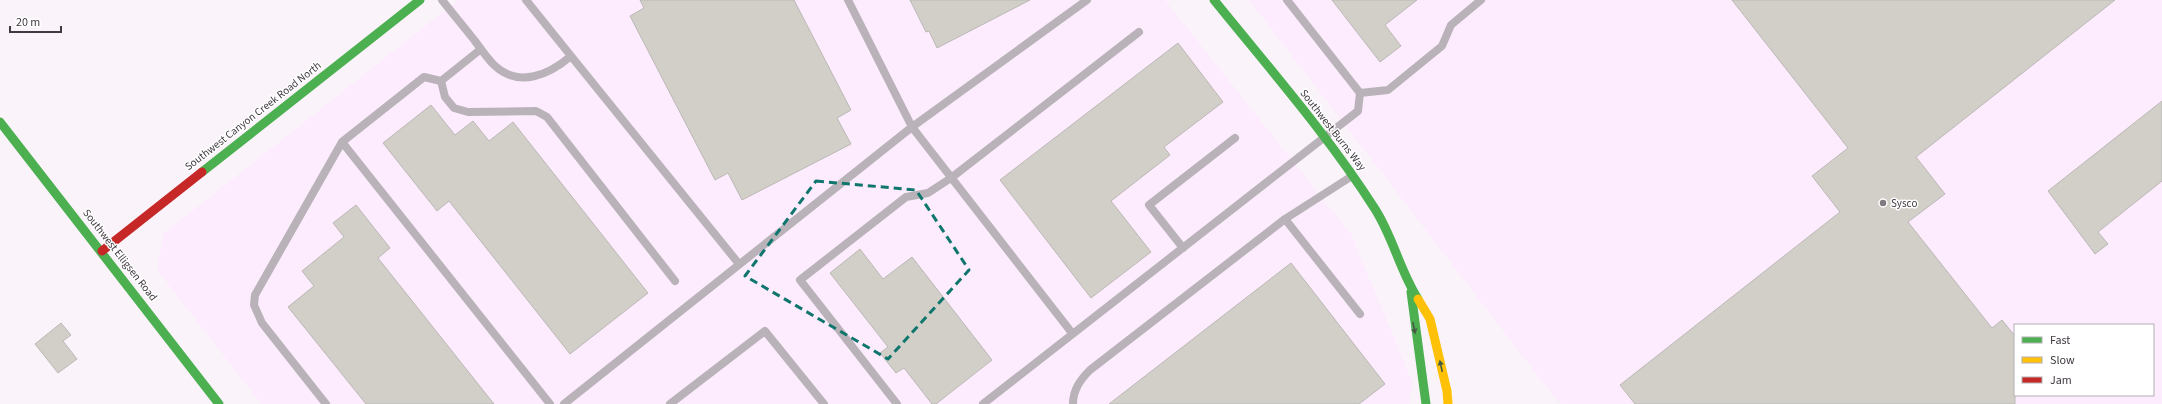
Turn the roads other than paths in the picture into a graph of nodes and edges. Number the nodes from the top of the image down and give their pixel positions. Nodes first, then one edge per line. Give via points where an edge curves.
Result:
1 (420, 0) edge
2 (442, 0) edge
3 (526, 0) edge
4 (848, 0) edge
5 (1087, 0) edge
6 (1214, 0) edge
7 (1286, 0) edge
8 (1481, 0) edge
9 (1139, 32) dead end
10 (481, 48) junction
11 (571, 56) junction
12 (440, 81) junction
13 (1360, 93) junction
14 (0, 122) edge
15 (912, 127) junction
16 (1234, 138) dead end
17 (1324, 138) junction
18 (342, 142) junction
19 (1353, 175) junction
20 (951, 178) junction
21 (1285, 220) junction
22 (1183, 248) junction
23 (102, 251) junction
24 (739, 264) junction
25 (675, 281) dead end
26 (1411, 289) junction
27 (1360, 314) dead end
28 (1072, 333) junction
29 (219, 404) edge
30 (326, 404) edge
31 (550, 404) edge
32 (564, 404) edge
33 (670, 404) edge
34 (824, 404) edge
35 (897, 404) edge
36 (982, 404) edge
37 (1073, 404) edge
38 (1426, 404) edge
39 (1448, 404) edge

1 - 23 main road, Southwest Canyon Creek Road North
2 - 10 lane
3 - 11 lane
4 - 15 lane
5 - 15 lane
6 - 17 main road, Southwest Burns Way
7 - 13 lane
8 - 13 lane via 1451,25 1442,46 1388,90
9 - 20 lane
10 - 11 lane via 495,66 507,74 525,77 539,76 556,69
10 - 12 lane
11 - 24 lane
12 - 18 lane via 424,77
12 - 25 lane via 445,97 454,108 468,112 536,111 547,117
13 - 17 lane via 1358,111
14 - 23 main road, Southwest Elligsen Road
15 - 20 lane
15 - 24 lane
16 - 22 lane via 1149,205
17 - 19 main road, Southwest Burns Way
17 - 22 lane
18 - 30 lane via 255,295 254,305 262,323
18 - 31 lane
19 - 21 lane
19 - 26 main road, Southwest Burns Way via 1394,244
20 - 28 lane
20 - 35 lane via 928,193 906,197 800,280
21 - 27 lane
21 - 37 lane via 1090,370 1080,380
22 - 28 lane
23 - 29 main road, Southwest Elligsen Road
24 - 32 lane
26 -> 38 main road, Southwest Burns Way via 1413,322
39 -> 26 main road, Southwest Burns Way via 1430,319
28 - 36 lane
33 - 34 lane via 765,331

